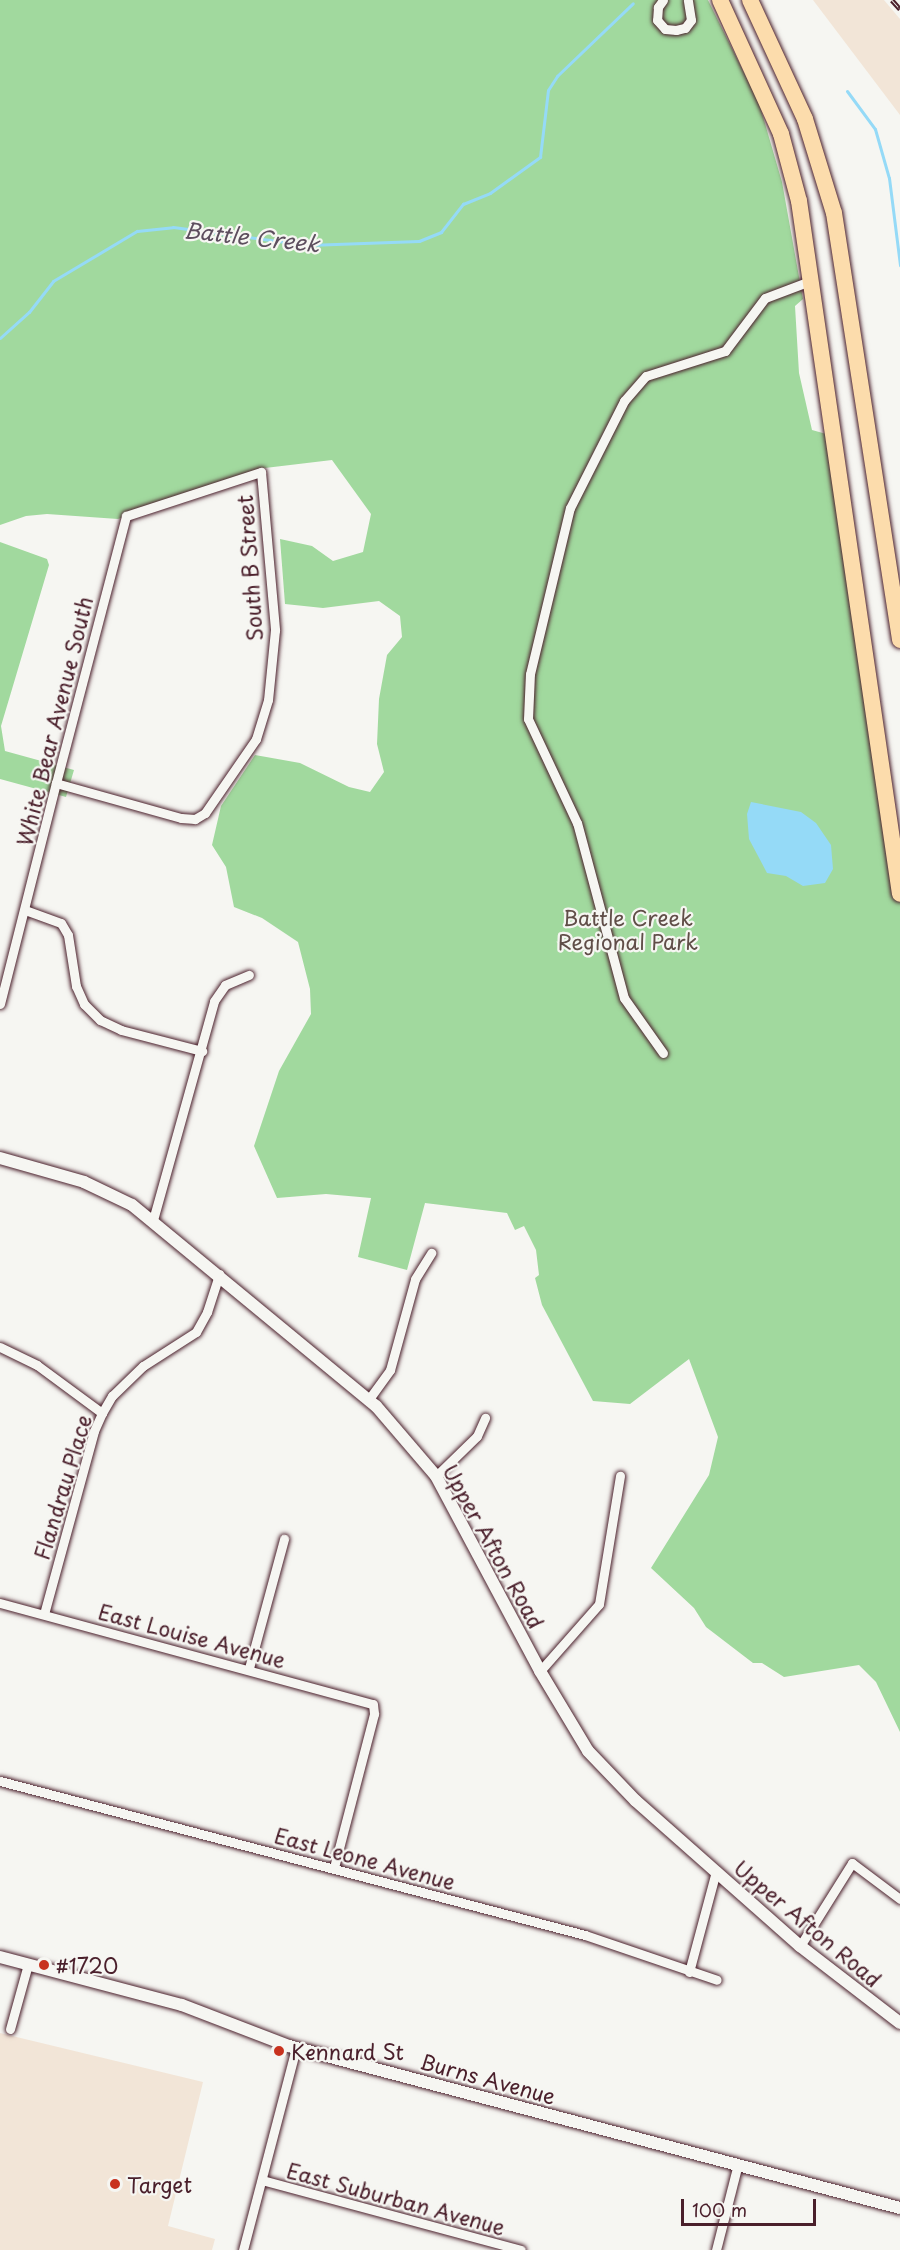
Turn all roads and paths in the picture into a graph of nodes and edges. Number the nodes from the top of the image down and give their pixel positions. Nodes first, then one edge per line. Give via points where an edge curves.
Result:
1 (663, 0) edge
2 (688, 0) edge
3 (720, 0) edge
4 (750, 0) edge
5 (810, 281) junction
6 (126, 516) joint
7 (900, 640) edge
8 (56, 783) junction
9 (900, 894) edge
10 (25, 910) junction
11 (249, 975) dead end
12 (0, 1005) edge
13 (202, 1051) junction
14 (663, 1053) dead end
15 (0, 1158) edge
16 (153, 1220) junction
17 (431, 1253) dead end
18 (219, 1274) junction
19 (0, 1347) edge
20 (369, 1399) junction
21 (102, 1413) junction
22 (485, 1418) dead end
23 (436, 1476) junction
24 (620, 1476) dead end
25 (284, 1539) dead end
26 (0, 1603) edge
27 (44, 1614) junction
28 (249, 1668) junction
29 (540, 1671) junction
30 (0, 1781) edge
31 (334, 1868) junction
32 (716, 1871) junction
33 (900, 1899) edge
34 (800, 1946) junction
35 (0, 1957) edge
36 (28, 1964) junction
37 (688, 1972) junction
38 (717, 1980) dead end
39 (900, 2023) edge
40 (10, 2029) dead end
41 (296, 2048) junction
42 (738, 2164) junction
43 (262, 2180) junction
44 (900, 2208) edge
45 (243, 2250) edge
46 (521, 2250) edge
47 (716, 2250) edge

1 - 2 street via 657,20 665,29 676,30 685,28 691,20
3 - 5 highway via 752,66 791,167
4 - 7 highway via 785,69 834,213
5 - 9 highway
5 - 14 street via 765,298 725,351 646,376 624,401 570,507 530,674 528,719 577,823 624,998
6 - 8 street, White Bear Avenue South
6 - 8 street, South B Street via 261,472 274,608 268,700 256,739 205,813 195,819
8 - 10 street, White Bear Avenue South
10 - 12 street, White Bear Avenue South
10 - 13 street via 62,923 68,935 76,986 84,1004 100,1020 121,1030
11 - 13 street via 234,980 219,992
13 - 16 street
15 - 16 street, Upper Afton Road via 84,1182
16 - 18 street, Upper Afton Road
17 - 20 street via 415,1279 390,1370
18 - 20 street, Upper Afton Road
18 - 21 street, Flandrau Place via 196,1332 142,1366 112,1396
19 - 21 street via 37,1365
20 - 23 street, Upper Afton Road
21 - 27 street, Flandrau Place
22 - 23 street via 477,1436
23 - 29 street, Upper Afton Road
24 - 29 street via 598,1604
25 - 28 street
26 - 27 street, East Louise Avenue
27 - 28 street, East Louise Avenue
28 - 31 street, East Louise Avenue via 373,1704 374,1713
29 - 32 street, Upper Afton Road via 588,1751 636,1801
30 - 31 street, East Leone Avenue
31 - 37 street, East Leone Avenue via 585,1935
32 - 34 street, Upper Afton Road
32 - 37 street
33 - 34 street via 852,1863
34 - 39 street, Upper Afton Road
35 - 36 street, Burns Avenue
36 - 40 street
36 - 41 street, Burns Avenue via 182,2005
37 - 38 street, East Leone Avenue
41 - 42 street, Burns Avenue
41 - 43 street
42 - 44 street, Burns Avenue
42 - 47 street
43 - 45 street
43 - 46 street, East Suburban Avenue

